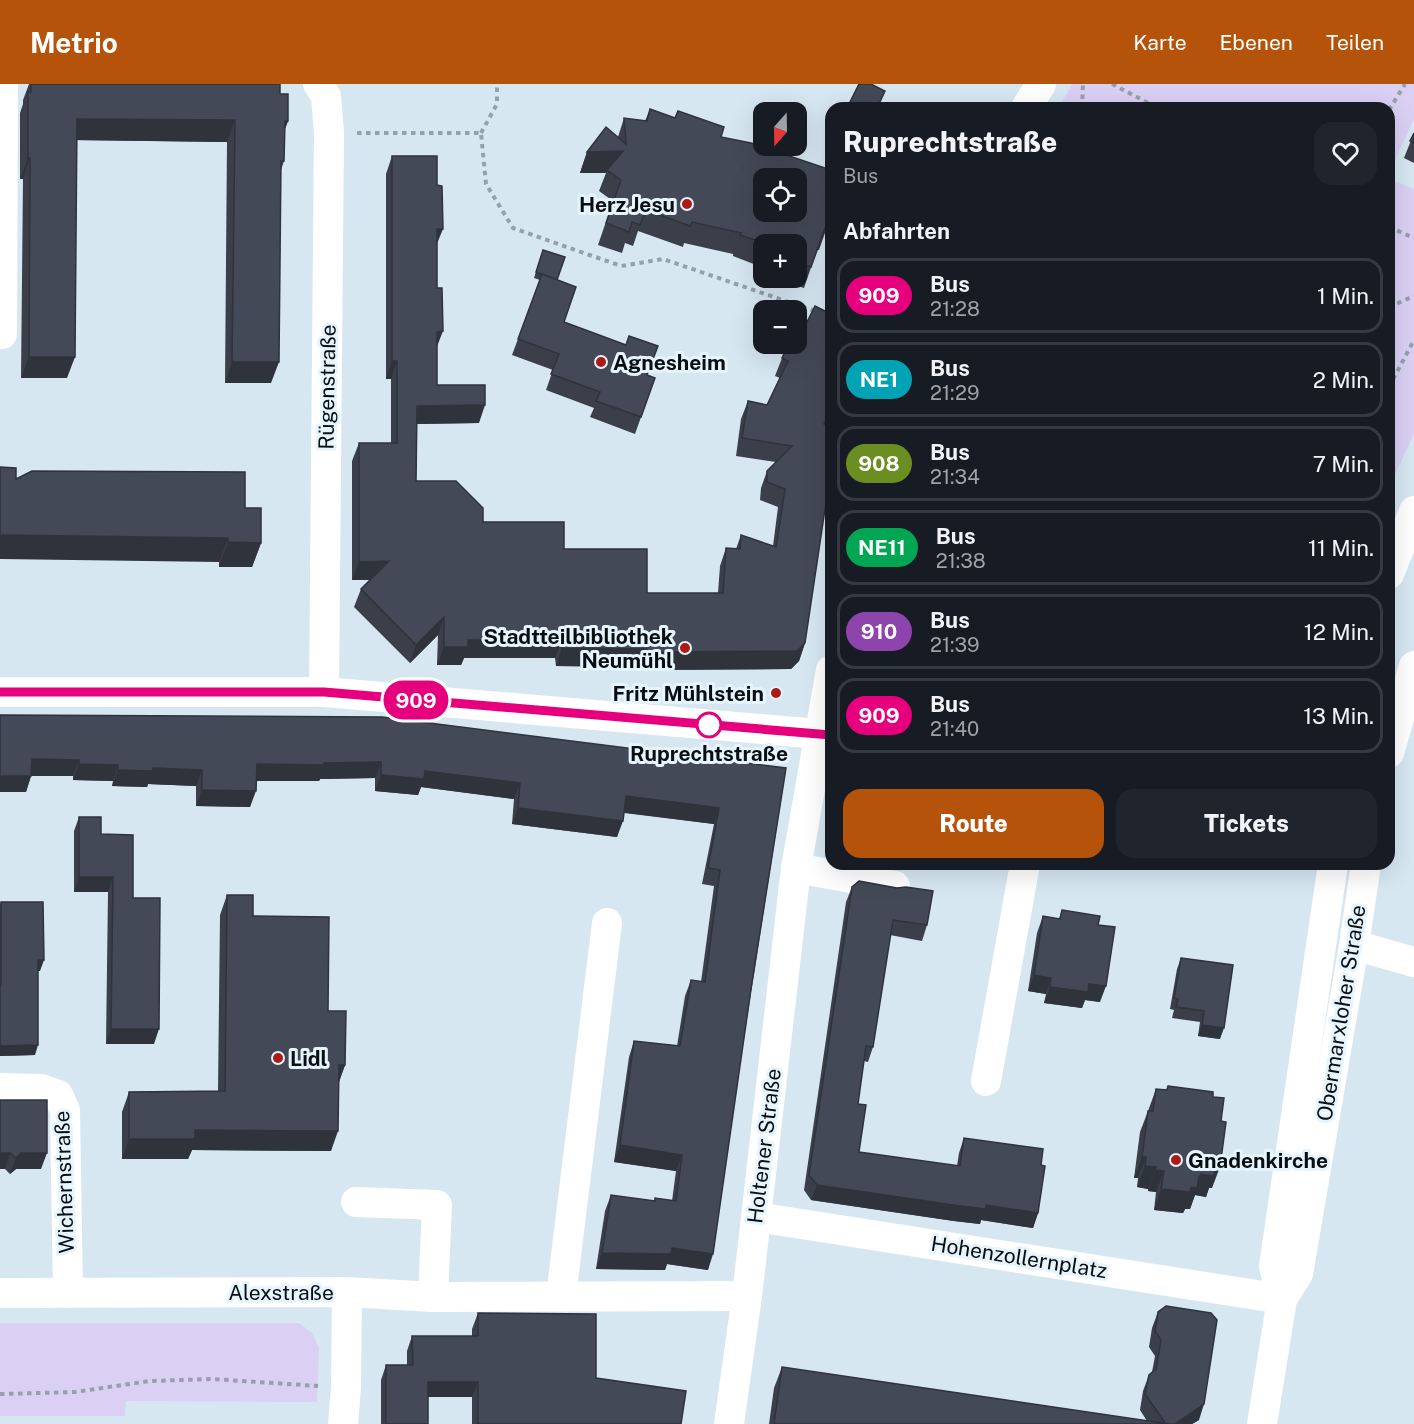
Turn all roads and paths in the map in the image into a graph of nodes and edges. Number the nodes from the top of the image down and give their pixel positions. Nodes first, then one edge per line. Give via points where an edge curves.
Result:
1 (3, 84) edge
2 (318, 84) edge
3 (497, 84) edge
4 (1041, 84) edge
5 (1083, 84) edge
6 (1112, 84) edge
7 (1126, 84) edge
8 (1405, 84) edge
9 (1119, 87) junction
10 (1030, 102) edge
11 (1082, 102) edge
12 (1147, 102) edge
13 (1394, 102) edge
14 (329, 133) junction
15 (481, 134) junction
16 (1395, 230) edge
17 (1414, 238) edge
18 (1414, 296) edge
19 (1395, 304) edge
20 (820, 312) edge
21 (2, 334) dead end
22 (1414, 340) edge
23 (1395, 376) edge
24 (1414, 511) edge
25 (1395, 559) edge
26 (1414, 666) edge
27 (0, 692) edge
28 (324, 692) junction
29 (1395, 732) edge
30 (825, 735) edge
31 (796, 868) junction
32 (1024, 870) edge
33 (1332, 870) edge
34 (1365, 870) edge
35 (895, 886) edge
36 (607, 923) dead end
37 (1354, 945) junction
38 (1414, 962) edge
39 (986, 1081) dead end
40 (0, 1088) edge
41 (356, 1202) dead end
42 (756, 1217) junction
43 (347, 1292) junction
44 (0, 1293) edge
45 (68, 1293) junction
46 (561, 1296) junction
47 (747, 1296) junction
48 (433, 1297) junction
49 (1282, 1299) junction
50 (346, 1388) junction
51 (0, 1394) edge
52 (343, 1424) edge
53 (729, 1424) edge
54 (1262, 1424) edge

1 - 21 street
2 - 14 street, Rügenstraße via 326,96
3 - 15 path via 497,104
4 - 10 street
5 - 11 path
6 - 9 path
7 - 9 path
8 - 13 path
9 - 12 path
14 - 15 path
14 - 28 street, Rügenstraße
15 - 20 path via 486,184 513,228 621,266 663,259
16 - 17 path
18 - 19 path
22 - 23 path
24 - 25 street
26 - 29 street
27 - 28 street
28 - 30 street
30 - 31 street, Holtener Straße
31 - 35 street
31 - 42 street, Holtener Straße
32 - 39 street
33 - 49 street, Obermarxloher Straße via 1274,1266
34 - 37 street, Obermarxloher Straße
36 - 46 street
37 - 38 street
37 - 49 street, Obermarxloher Straße via 1298,1274
40 - 45 street, Wichernstraße via 41,1089 58,1095 65,1110
41 - 48 street via 437,1205
42 - 47 street, Holtener Straße
42 - 49 street, Hohenzollernplatz
43 - 45 street, Alexstraße
43 - 48 street, Alexstraße
43 - 50 street
44 - 45 street, Alexstraße
46 - 47 street, Alexstraße
46 - 48 street, Alexstraße
47 - 53 street, Holtener Straße
49 - 54 street, Obermarxloher Straße
50 - 51 path via 212,1379 150,1381 75,1392
50 - 52 street

